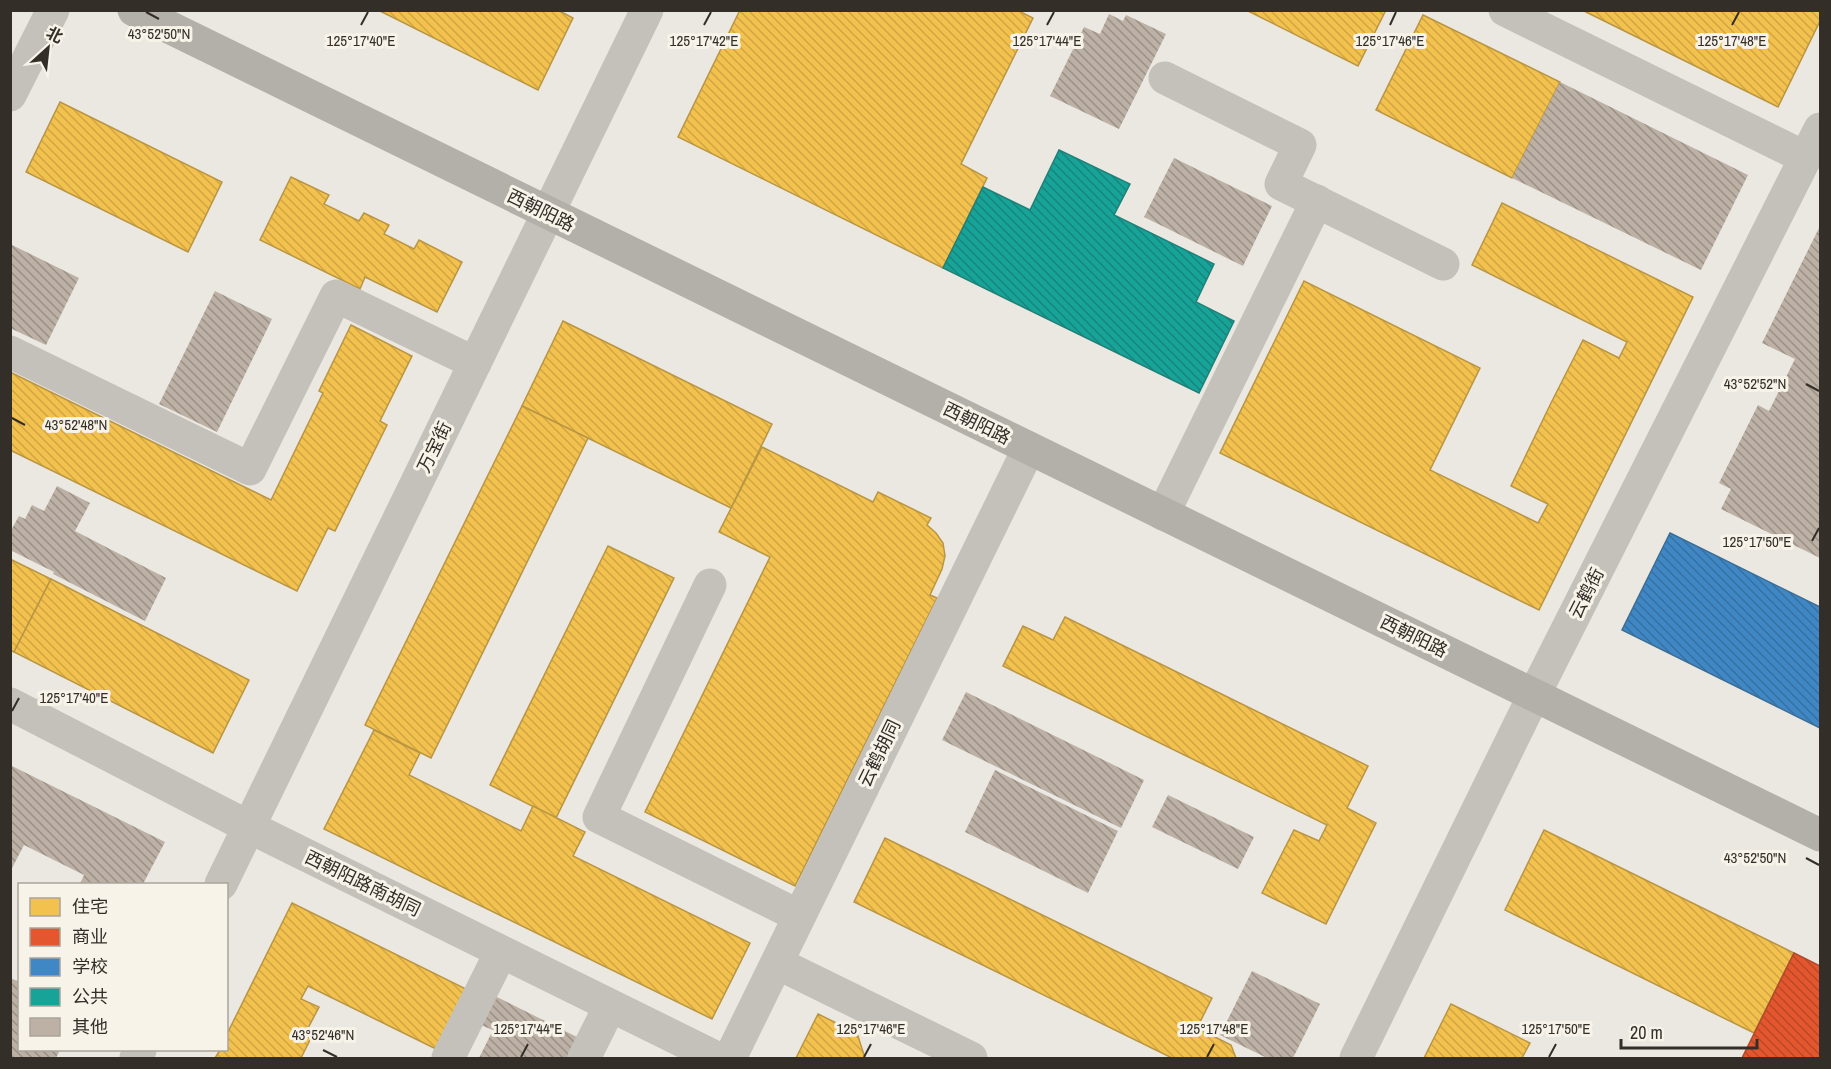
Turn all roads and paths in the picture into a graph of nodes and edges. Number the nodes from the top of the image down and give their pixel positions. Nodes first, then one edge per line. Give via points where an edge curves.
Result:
1 (53, 10) edge
2 (134, 10) edge
3 (647, 10) edge
4 (1505, 10) edge
5 (1165, 78) dead end
6 (10, 95) edge
7 (1821, 129) edge
8 (1806, 158) junction
9 (1317, 201) junction
10 (548, 213) junction
11 (1443, 264) dead end
12 (10, 352) edge
13 (474, 363) junction
14 (1029, 448) junction
15 (1163, 514) junction
16 (710, 585) dead end
17 (1534, 695) junction
18 (10, 704) edge
19 (249, 827) junction
20 (1821, 835) edge
21 (222, 883) edge
22 (799, 916) junction
23 (501, 952) junction
24 (777, 963) junction
25 (610, 1006) junction
26 (448, 1059) edge
27 (584, 1059) edge
28 (717, 1059) edge
29 (730, 1059) edge
30 (971, 1059) edge
31 (1356, 1059) edge

1 - 6 street
2 - 10 main road, 西朝阳路
3 - 10 street, 万宝街
4 - 8 street
5 - 9 street via 1300,145 1281,184
7 - 8 street, 云鹤街
8 - 17 street, 云鹤街
9 - 11 street
9 - 15 street
10 - 13 street, 万宝街
10 - 14 main road, 西朝阳路
12 - 13 street via 250,469 336,296
13 - 19 street, 万宝街
14 - 15 main road, 西朝阳路
14 - 22 street, 云鹤胡同
15 - 17 main road, 西朝阳路
16 - 22 street via 599,817
17 - 20 main road, 西朝阳路
17 - 31 street, 云鹤街
18 - 19 street, 西朝阳路南胡同
19 - 21 street, 万宝街
19 - 23 street, 西朝阳路南胡同
22 - 24 street, 云鹤胡同
23 - 25 street, 西朝阳路南胡同
23 - 26 street
24 - 29 street, 云鹤胡同
24 - 30 street
25 - 27 street
25 - 28 street, 西朝阳路南胡同

